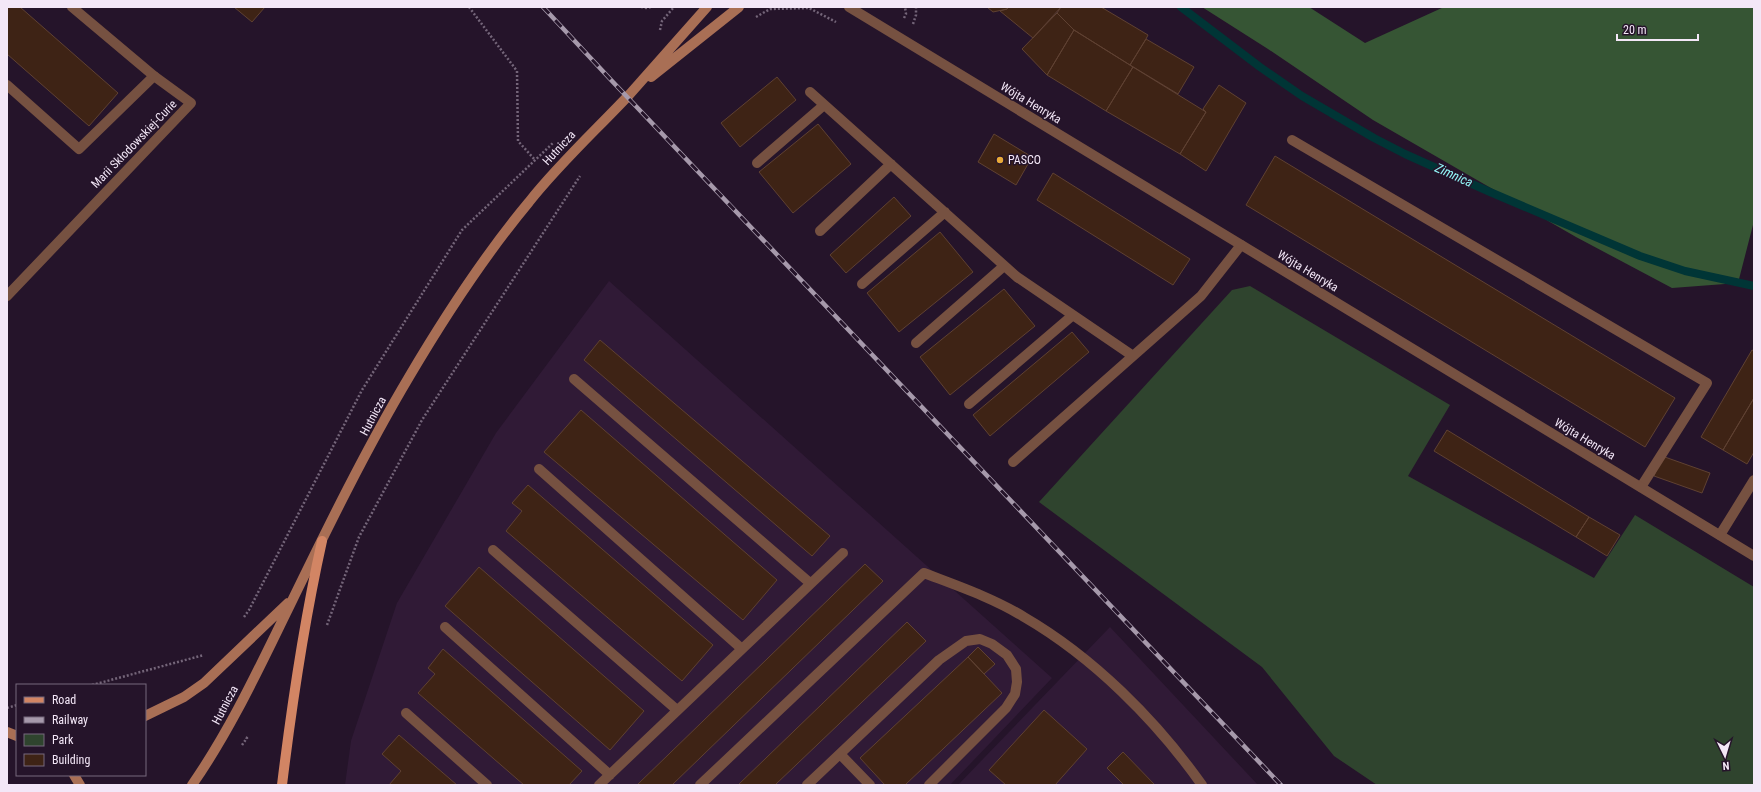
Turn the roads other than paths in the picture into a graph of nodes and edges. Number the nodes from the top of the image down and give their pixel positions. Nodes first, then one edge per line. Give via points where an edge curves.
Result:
1 (72, 7) edge
2 (707, 7) edge
3 (739, 7) edge
4 (849, 7) edge
5 (154, 76) junction
6 (7, 85) edge
7 (810, 92) dead end
8 (629, 95) junction
9 (824, 105) junction
10 (1292, 140) dead end
11 (757, 163) dead end
12 (891, 164) junction
13 (945, 212) junction
14 (820, 231) dead end
15 (1241, 245) junction
16 (1004, 266) junction
17 (862, 284) dead end
18 (7, 296) edge
19 (1073, 315) junction
20 (916, 343) dead end
21 (1133, 356) junction
22 (574, 379) dead end
23 (969, 404) dead end
24 (1014, 462) dead end
25 (539, 468) dead end
26 (1754, 480) edge
27 (1640, 487) junction
28 (1720, 535) junction
29 (322, 541) junction
30 (493, 550) dead end
31 (843, 553) dead end
32 (1754, 556) edge
33 (810, 584) junction
34 (294, 598) junction
35 (445, 627) dead end
36 (742, 649) junction
37 (677, 710) junction
38 (406, 713) dead end
39 (146, 716) edge
40 (840, 754) junction
41 (610, 775) junction
42 (75, 776) edge
43 (80, 785) edge
44 (192, 785) edge
45 (282, 785) edge
46 (487, 785) edge
47 (599, 785) edge
48 (700, 785) edge
49 (807, 785) edge
50 (870, 785) edge
51 (929, 785) edge
52 (1202, 785) edge

1 - 5 street, Marii Skłodowskiej-Curie
2 - 8 main road, Hutnicza
3 - 8 main road, Hutnicza
4 - 15 street, Wójta Henryka
5 - 6 street via 80,149
5 - 18 street, Marii Skłodowskiej-Curie via 191,103
7 - 9 street
8 - 29 main road, Hutnicza via 531,199 473,276 405,384
9 - 11 street
9 - 12 street
10 - 27 street via 1706,383
12 - 13 street
12 - 14 street
13 - 16 street
13 - 17 street
15 - 21 street via 1201,296
15 - 27 street, Wójta Henryka
16 - 19 street
16 - 20 street
19 - 21 street
19 - 23 street
21 - 24 street
22 - 33 street
25 - 36 street
26 - 28 street
27 - 28 street, Wójta Henryka
28 - 32 street, Wójta Henryka
29 - 34 main road, Hutnicza
29 - 45 main road via 294,694
30 - 37 street
31 - 33 street
33 - 36 street
34 - 39 main road via 204,683 179,700
34 - 44 main road, Hutnicza via 234,718
35 - 41 street
36 - 37 street
37 - 41 street
38 - 46 street
40 - 49 street
40 - 50 street
40 - 51 street via 939,660 966,642 980,639 1007,654 1016,669 1015,694 1006,708
41 - 47 street
42 - 43 main road
48 - 52 street via 924,573 980,594 1023,616 1076,650 1164,736

